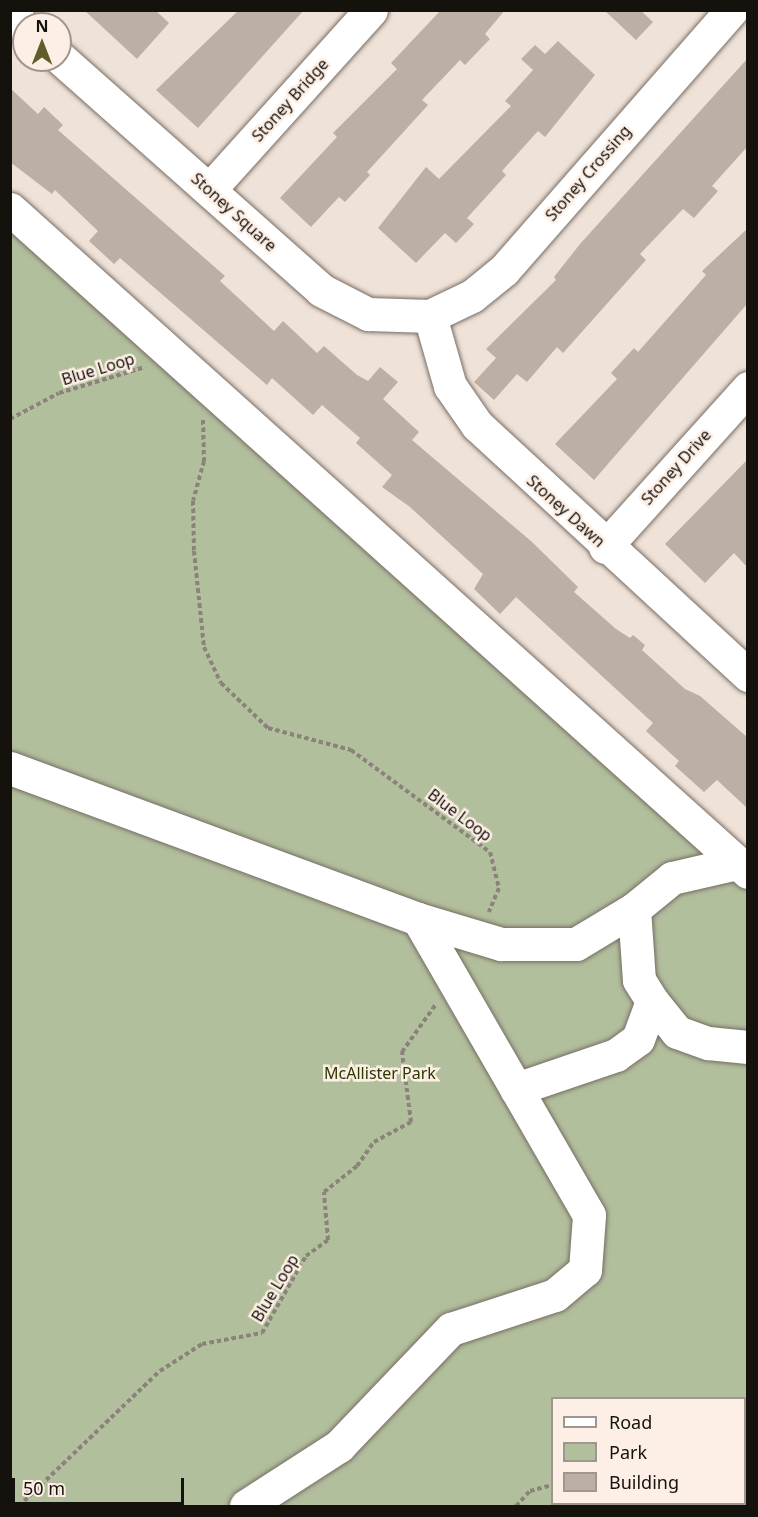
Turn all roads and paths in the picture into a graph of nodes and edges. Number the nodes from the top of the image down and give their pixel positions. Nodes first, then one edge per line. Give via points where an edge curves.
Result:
1 (371, 10) edge
2 (732, 10) edge
3 (72, 69) edge
4 (210, 190) junction
5 (10, 209) edge
6 (429, 316) junction
7 (150, 366) dead end
8 (747, 388) edge
9 (203, 407) dead end
10 (10, 419) edge
11 (605, 546) junction
12 (747, 675) edge
13 (10, 768) edge
14 (742, 868) edge
15 (634, 909) junction
16 (418, 919) junction
17 (479, 938) junction
18 (454, 981) junction
19 (652, 1002) junction
20 (747, 1047) edge
21 (516, 1089) junction
22 (551, 1485) edge
23 (19, 1506) edge
24 (246, 1506) edge
25 (516, 1506) edge

1 - 4 street, Stoney Bridge
2 - 6 street, Stoney Crossing via 504,270 463,302
3 - 4 street, Stoney Square
4 - 6 street, Stoney Square via 345,306 395,318
5 - 14 street
6 - 11 street, Stoney Dawn via 450,386 477,425
7 - 10 path, Blue Loop via 58,393
8 - 11 street, Stoney Drive
9 - 17 path, Blue Loop via 204,461 193,501 194,551 204,647 220,683 268,728 351,750 490,852 499,888
11 - 12 street, Stoney Dawn
13 - 16 street
14 - 15 street via 672,878
15 - 17 street via 576,944 501,944
15 - 19 street via 639,980
16 - 17 street
16 - 18 street
18 - 21 street
18 - 23 path, Blue Loop via 402,1052 411,1122 374,1142 357,1166 324,1192 328,1240 306,1256 262,1333 202,1344 160,1371
19 - 20 street via 677,1032 708,1043
19 - 21 street via 638,1039 616,1055
21 - 24 street via 589,1215 585,1270 555,1295 451,1329 339,1446
22 - 25 path via 530,1491

